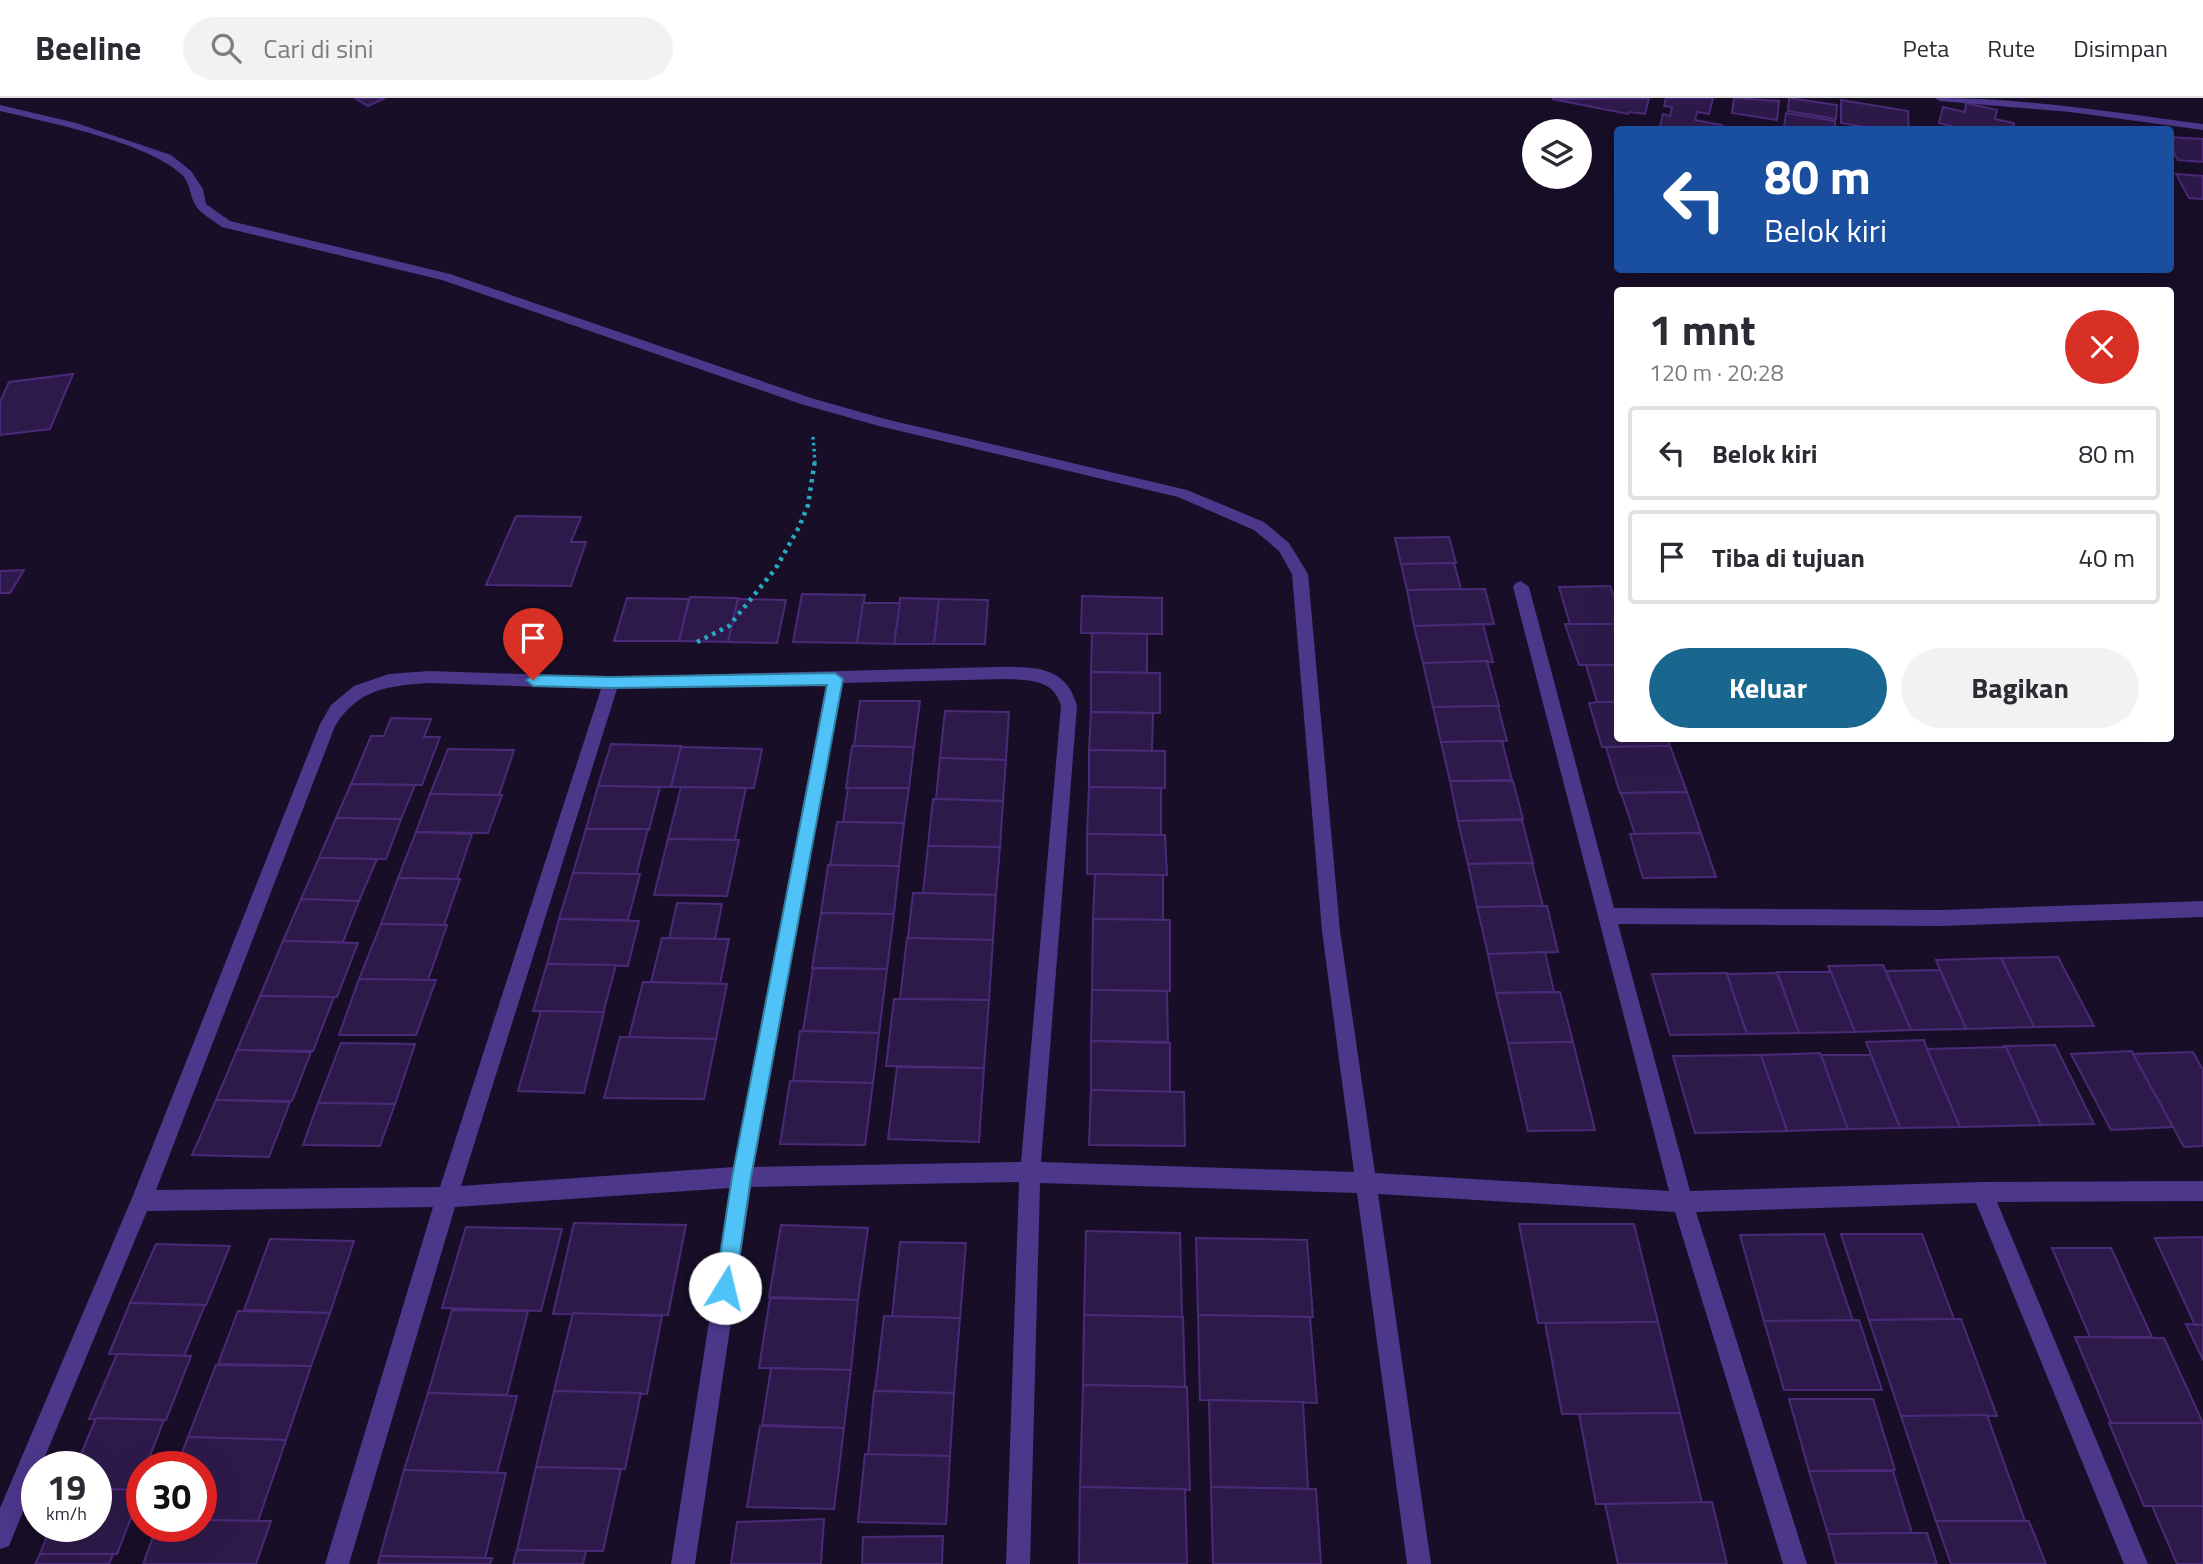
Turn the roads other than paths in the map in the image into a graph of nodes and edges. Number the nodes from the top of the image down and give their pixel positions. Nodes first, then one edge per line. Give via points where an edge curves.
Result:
1 (1940, 98) edge
2 (0, 108) edge
3 (2203, 127) edge
4 (1521, 587) dead end
5 (835, 679) junction
6 (611, 683) junction
7 (2203, 909) edge
8 (1608, 916) junction
9 (1030, 1172) junction
10 (741, 1177) junction
11 (1367, 1183) junction
12 (2203, 1191) edge
13 (1982, 1192) junction
14 (447, 1197) junction
15 (141, 1201) junction
16 (1682, 1202) junction
17 (0, 1537) edge
18 (337, 1564) edge
19 (683, 1564) edge
20 (1018, 1564) edge
21 (1419, 1564) edge
22 (1795, 1564) edge
23 (2136, 1564) edge

1 - 3 street via 2070,108
2 - 11 street via 72,125 167,157 187,173 201,205 226,224 446,277 806,401 1182,493 1259,526 1284,547 1300,574 1331,931
4 - 8 street
5 - 6 street
5 - 9 street via 1025,674 1054,680 1068,696
5 - 10 street
6 - 14 street
6 - 15 street via 429,677 389,680 360,690 337,710
7 - 8 street via 1941,918
8 - 16 street
9 - 10 street
9 - 11 street
9 - 20 street
10 - 14 street
10 - 19 street
11 - 16 street
11 - 21 street
12 - 13 street
13 - 16 street
13 - 23 street
14 - 15 street
14 - 18 street
15 - 17 street
16 - 22 street

